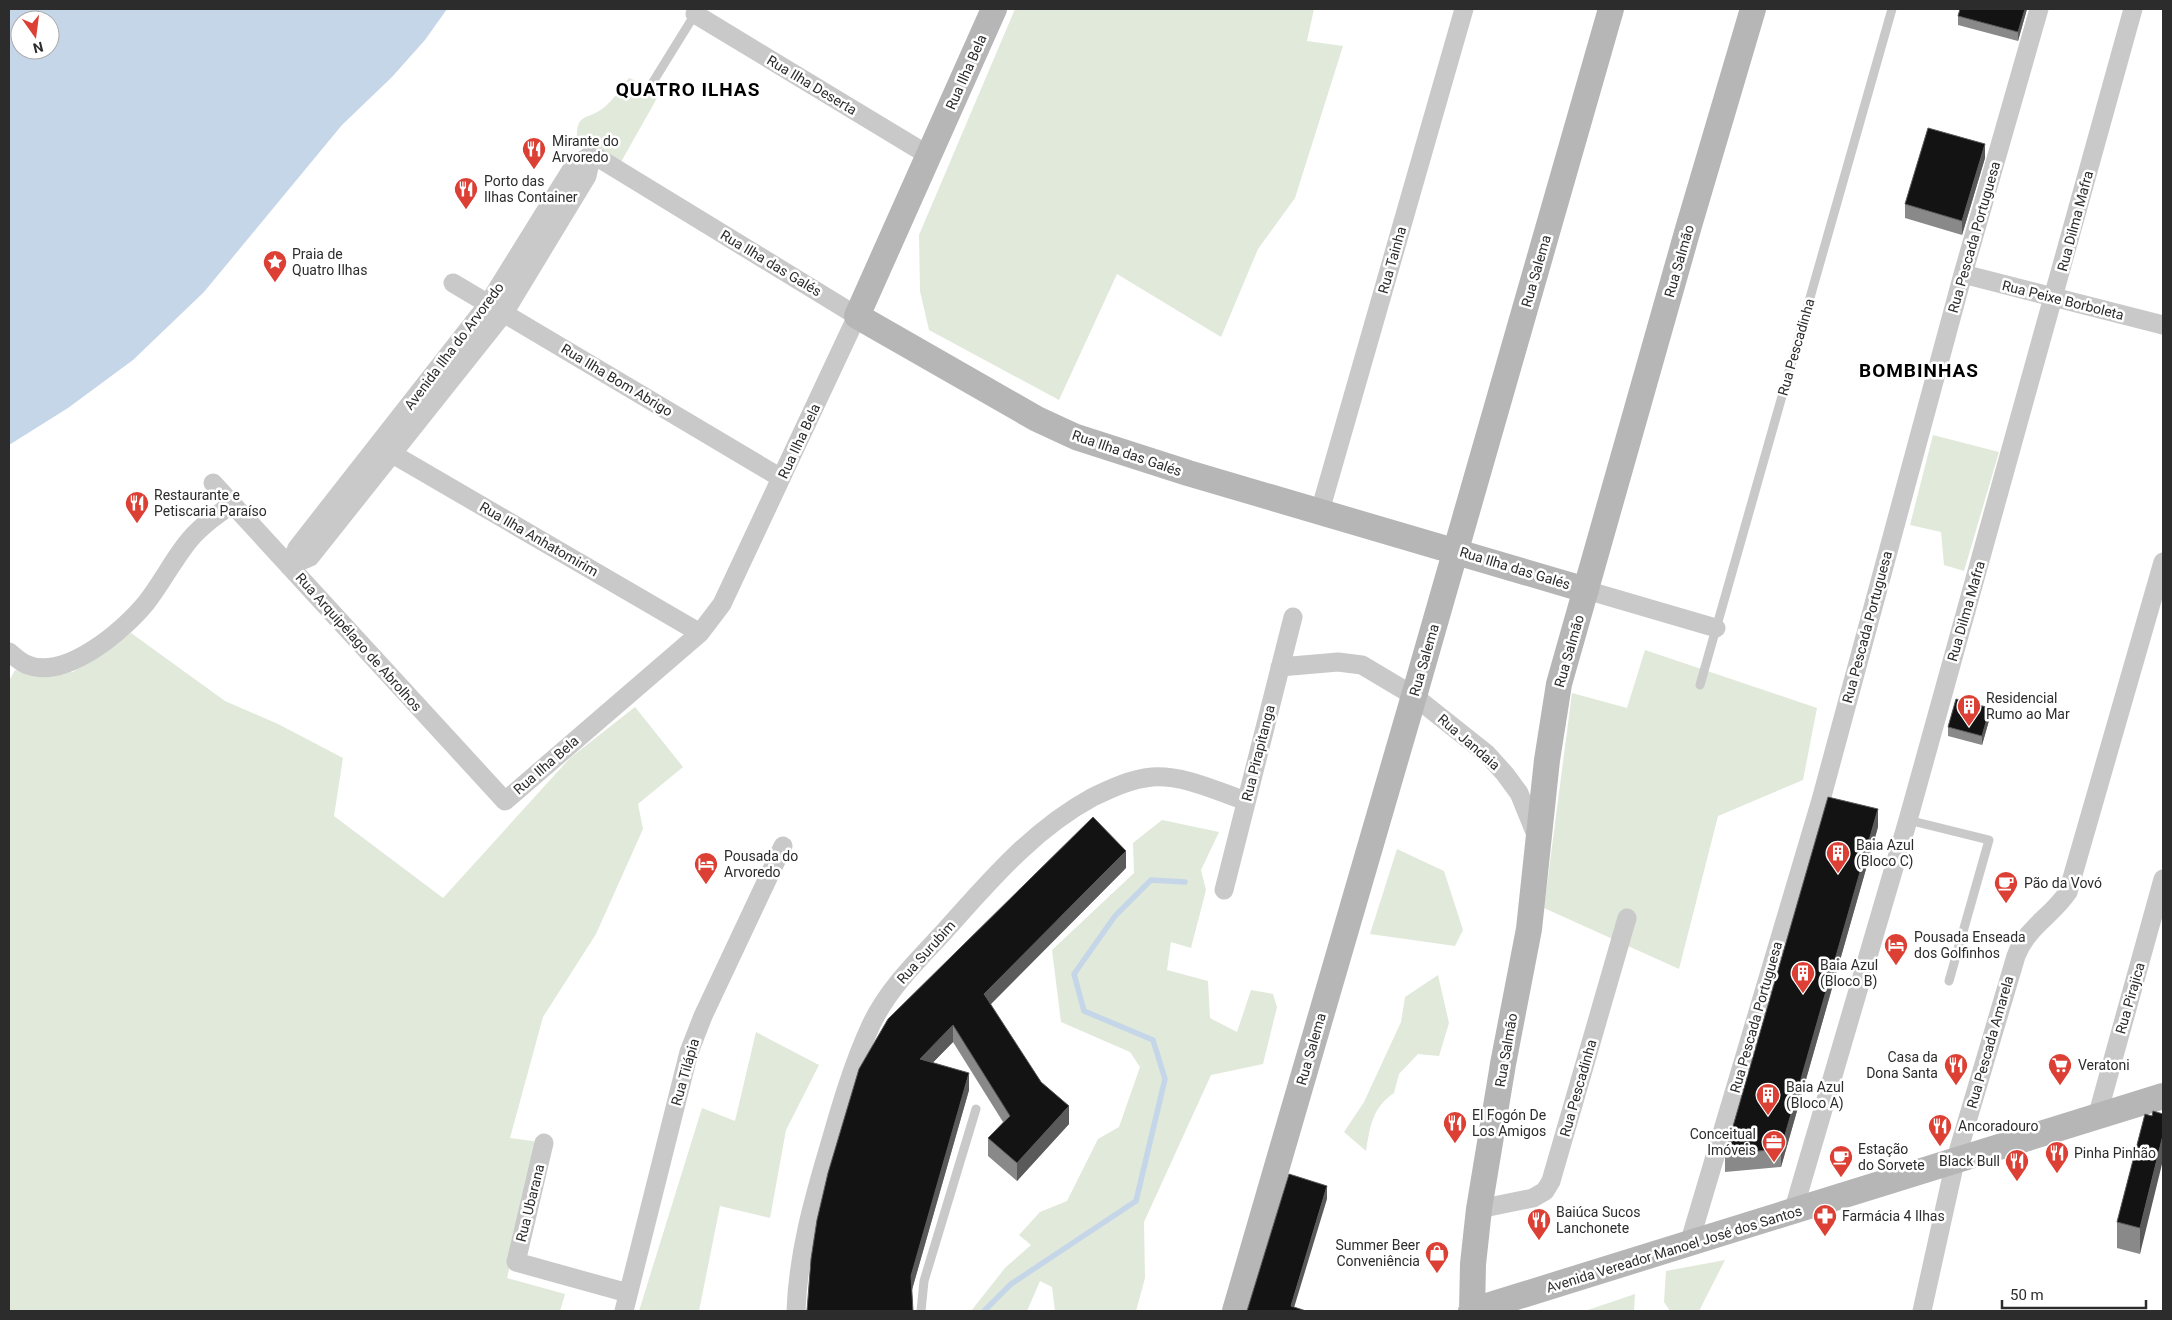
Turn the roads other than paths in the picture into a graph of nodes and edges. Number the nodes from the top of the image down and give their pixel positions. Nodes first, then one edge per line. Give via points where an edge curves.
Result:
1 (994, 9) edge
2 (1464, 9) edge
3 (1611, 9) edge
4 (1753, 9) edge
5 (1892, 9) edge
6 (2039, 9) edge
7 (2133, 9) edge
8 (696, 11) edge
9 (648, 90) dead end
10 (592, 154) joint
11 (928, 156) junction
12 (1963, 274) junction
13 (453, 283) dead end
14 (2054, 297) junction
15 (496, 308) junction
16 (857, 316) junction
17 (2163, 326) edge
18 (385, 450) junction
19 (781, 478) junction
20 (213, 483) dead end
21 (232, 504) junction
22 (1320, 511) junction
23 (1456, 551) junction
24 (2163, 562) edge
25 (289, 566) junction
26 (1586, 590) junction
27 (1293, 617) dead end
28 (1716, 628) junction
29 (700, 633) junction
30 (9, 652) edge
31 (1280, 666) junction
32 (1700, 685) dead end
33 (1414, 696) junction
34 (505, 801) joint
35 (1246, 801) junction
36 (1908, 820) junction
37 (1539, 841) junction
38 (783, 846) dead end
39 (2163, 879) edge
40 (1224, 890) dead end
41 (1628, 918) dead end
42 (1949, 981) dead end
43 (2163, 1096) edge
44 (976, 1109) dead end
45 (2096, 1117) junction
46 (544, 1143) dead end
47 (1956, 1162) junction
48 (1479, 1209) junction
49 (1793, 1212) junction
50 (1689, 1244) junction
51 (626, 1302) edge
52 (796, 1311) edge
53 (921, 1311) edge
54 (1235, 1311) edge
55 (1471, 1311) edge
56 (1922, 1311) edge

1 - 11 main road, Rua Ilha Bela
2 - 22 street, Rua Tainha
3 - 23 main road, Rua Salema
4 - 26 main road, Rua Salmão
5 - 28 lane, Rua Pescadinha
6 - 12 street, Rua Pescada Portuguesa
7 - 14 street, Rua Dilma Mafra
8 - 9 lane
8 - 11 street, Rua Ilha Deserta
10 - 15 street, Avenida Ilha do Arvoredo via 573,167
10 - 16 street, Rua Ilha das Galés
11 - 16 main road, Rua Ilha Bela
12 - 14 street, Rua Peixe Borboleta
12 - 50 street, Rua Pescada Portuguesa via 1821,800
13 - 15 street, Rua Ilha Bom Abrigo
14 - 17 street, Rua Peixe Borboleta
14 - 36 street, Rua Dilma Mafra
15 - 18 street, Avenida Ilha do Arvoredo
15 - 19 street, Rua Ilha Bom Abrigo
16 - 19 street, Rua Ilha Bela
16 - 22 main road, Rua Ilha das Galés via 1037,419 1076,437
18 - 25 street, Avenida Ilha do Arvoredo via 297,548
18 - 29 street, Rua Ilha Anhatomirim
19 - 29 street, Rua Ilha Bela via 722,604
20 - 21 street, Rua Arquipélago de Abrolhos
21 - 25 street, Rua Arquipélago de Abrolhos
21 - 30 street via 200,528 147,602 125,626 97,647 67,663 49,668 28,666
22 - 23 main road, Rua Ilha das Galés
23 - 26 main road, Rua Ilha das Galés
23 - 33 main road, Rua Salema
24 - 47 street, Rua Pescada Amarela via 2068,892 2058,907 2021,941
25 - 34 street, Rua Arquipélago de Abrolhos
26 - 28 street, Rua Ilha das Galés
26 - 37 main road, Rua Salmão via 1559,684
27 - 31 street, Rua Pirapitanga
28 - 32 lane, Rua Pescadinha
29 - 34 street, Rua Ilha Bela
31 - 33 street, Rua Jandaia via 1338,662 1362,665
31 - 35 street, Rua Pirapitanga
33 - 37 street, Rua Jandaia via 1487,754 1505,774 1519,793
33 - 54 main road, Rua Salema
35 - 40 street, Rua Pirapitanga
35 - 52 street, Rua Surubim via 1176,778 1151,777 1104,791 1073,808 1018,851 900,980 872,1024 850,1074 806,1228 799,1264
36 - 42 lane via 1989,840
36 - 49 street, Rua Dilma Mafra
37 - 48 main road, Rua Salmão via 1529,929
38 - 51 street, Rua Tilápia via 689,1052
39 - 45 street, Rua Pirajica
41 - 48 street, Rua Pescadinha via 1551,1181 1545,1191 1532,1198
43 - 45 main road, Avenida Vereador Manoel José dos Santos
44 - 53 lane via 924,1281
45 - 47 main road, Avenida Vereador Manoel José dos Santos
46 - 51 street, Rua Ubarana via 516,1262
47 - 49 main road, Avenida Vereador Manoel José dos Santos
47 - 56 street, Rua Pescada Amarela
48 - 55 main road, Rua Salmão
49 - 50 main road, Avenida Vereador Manoel José dos Santos
50 - 55 main road, Avenida Vereador Manoel José dos Santos

